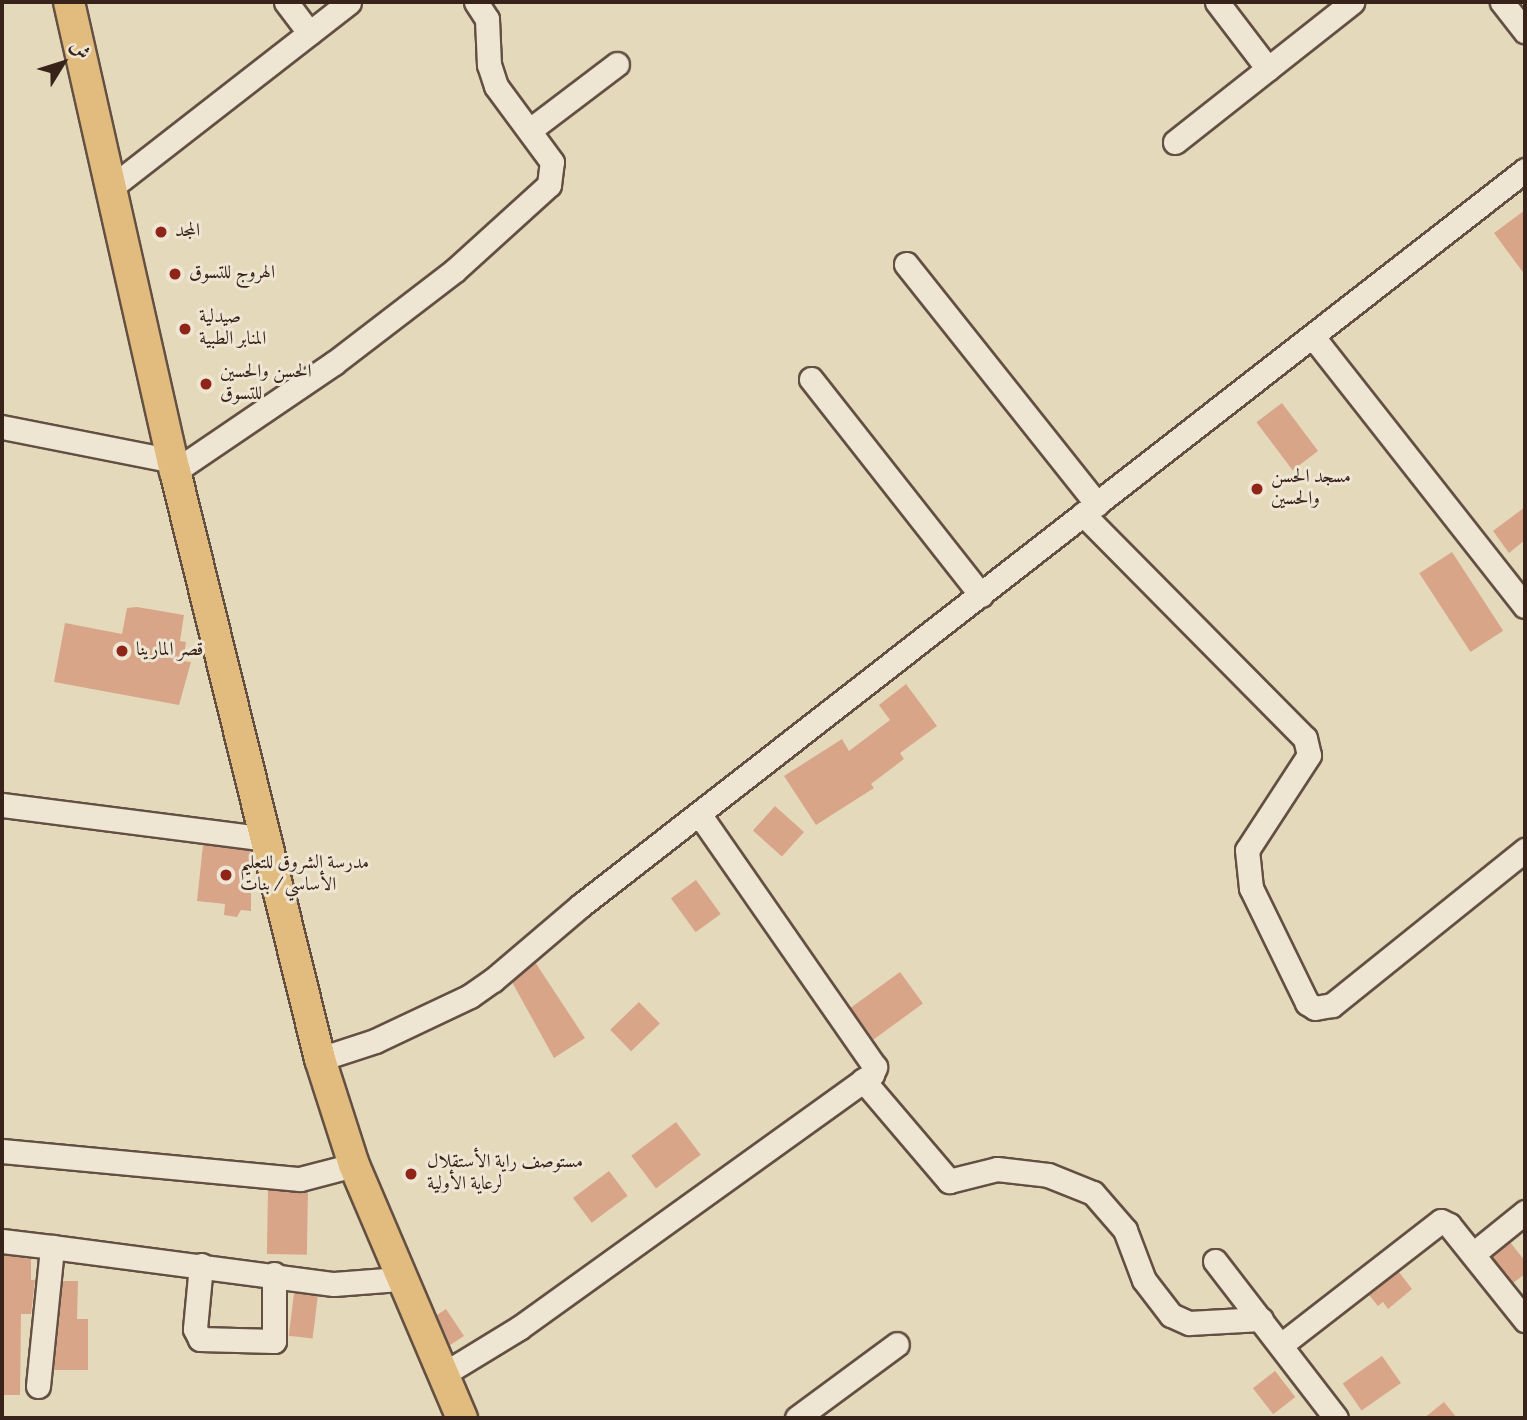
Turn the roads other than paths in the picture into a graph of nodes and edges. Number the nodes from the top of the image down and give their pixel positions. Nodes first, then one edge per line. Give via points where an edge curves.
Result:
1 (69, 2) edge
2 (286, 2) edge
3 (349, 2) edge
4 (476, 2) edge
5 (1217, 2) edge
6 (1352, 2) edge
7 (1502, 2) edge
8 (1525, 31) edge
9 (309, 33) junction
10 (617, 64) dead end
11 (1268, 69) junction
12 (530, 130) junction
13 (1175, 142) dead end
14 (1525, 170) edge
15 (113, 186) junction
16 (906, 264) dead end
17 (1313, 337) junction
18 (811, 379) dead end
19 (2, 427) edge
20 (174, 466) junction
21 (1090, 509) junction
22 (981, 595) junction
23 (1525, 606) edge
24 (2, 805) edge
25 (701, 817) junction
26 (268, 839) junction
27 (1525, 850) edge
28 (320, 1059) junction
29 (863, 1080) junction
30 (2, 1152) edge
31 (354, 1165) junction
32 (1525, 1212) edge
33 (2, 1241) edge
34 (52, 1247) junction
35 (1473, 1254) junction
36 (1215, 1261) dead end
37 (201, 1265) junction
38 (274, 1275) junction
39 (399, 1279) junction
40 (1261, 1319) junction
41 (1525, 1320) edge
42 (897, 1344) dead end
43 (1281, 1345) junction
44 (442, 1375) junction
45 (38, 1386) dead end
46 (462, 1418) edge
47 (797, 1418) edge
48 (1336, 1418) edge

1 - 15 main road
2 - 9 street
3 - 9 street
4 - 12 street via 487,19 489,65 496,86
5 - 11 street
6 - 11 street
7 - 8 street
9 - 15 street
10 - 12 street
11 - 13 street
12 - 20 street via 552,162 549,185 432,288 334,363
14 - 17 street
15 - 20 main road
16 - 21 street
17 - 21 street
17 - 23 street
18 - 22 street
19 - 20 street
20 - 26 main road
21 - 22 street
21 - 27 street via 1305,738 1309,755 1247,850 1251,888 1307,1003 1315,1008 1332,1005
22 - 25 street
24 - 26 street
25 - 28 street via 470,996 376,1041
25 - 29 street via 873,1061 872,1074
26 - 28 main road
28 - 31 main road
29 - 40 street via 949,1181 997,1169 1048,1175 1093,1193 1125,1230 1144,1280 1171,1315 1189,1323
29 - 44 street via 519,1328
30 - 31 street via 300,1179
31 - 39 main road
32 - 35 street
33 - 34 street
34 - 37 street
34 - 45 street
35 - 41 street
35 - 43 street via 1450,1225 1432,1223
36 - 40 street
37 - 38 street
37 - 38 street via 195,1329 200,1339 274,1341
38 - 39 street via 358,1284
39 - 44 main road
40 - 43 street
42 - 47 street
43 - 48 street
44 - 46 main road

